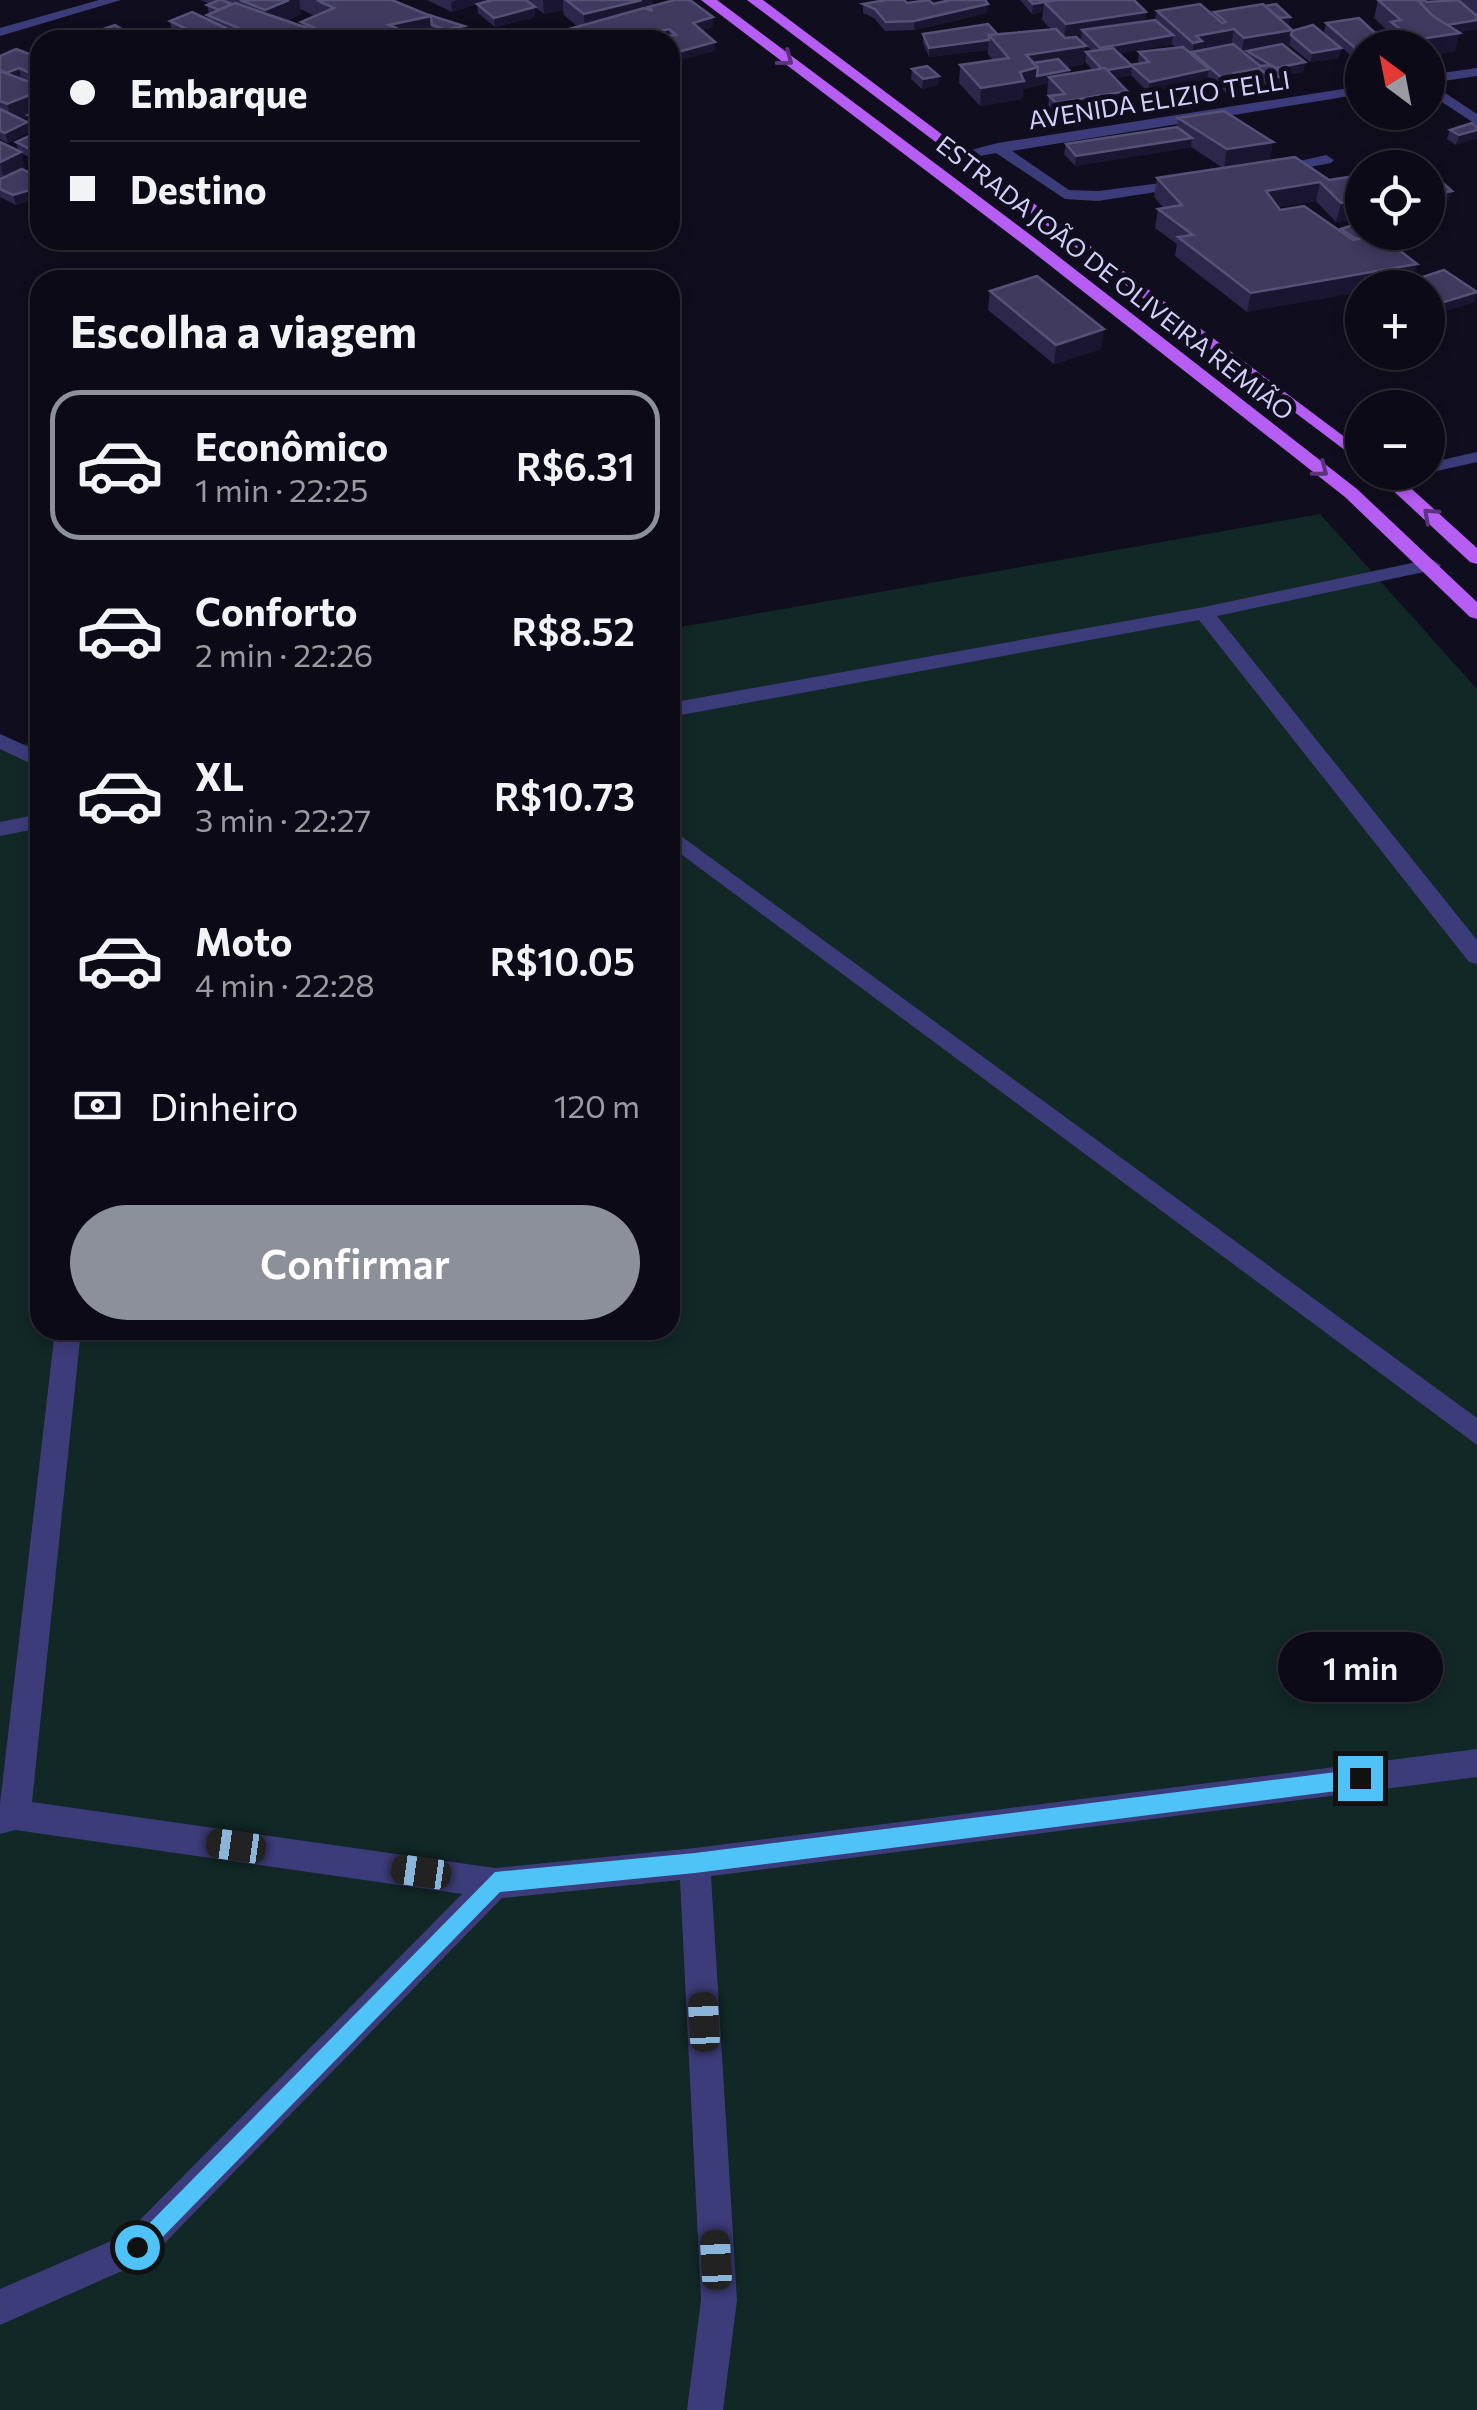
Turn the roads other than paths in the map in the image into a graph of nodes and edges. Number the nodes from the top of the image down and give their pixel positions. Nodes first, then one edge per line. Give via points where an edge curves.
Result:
1 (114, 0) edge
2 (708, 0) edge
3 (754, 0) edge
4 (0, 32) edge
5 (1477, 72) edge
6 (1445, 79) edge
7 (1345, 93) edge
8 (1445, 96) edge
9 (1477, 121) edge
10 (998, 148) junction
11 (962, 154) junction
12 (1326, 160) dead end
13 (1250, 172) edge
14 (1212, 178) edge
15 (1345, 445) edge
16 (1477, 457) edge
17 (1445, 464) edge
18 (1402, 490) edge
19 (1477, 558) edge
20 (1431, 566) junction
21 (1204, 612) junction
22 (1477, 612) edge
23 (680, 708) edge
24 (0, 741) edge
25 (30, 756) edge
26 (30, 822) edge
27 (0, 828) edge
28 (680, 843) edge
29 (1477, 956) edge
30 (67, 1340) edge
31 (1477, 1433) edge
32 (1477, 1763) edge
33 (7, 1817) edge
34 (695, 1863) junction
35 (495, 1882) junction
36 (0, 2307) edge
37 (705, 2410) edge

1 - 4 street
2 -> 20 main road, ESTRADA JOÃO DE OLIVEIRA REMIÃO via 1351,493
3 - 11 main road, ESTRADA JOÃO DE OLIVEIRA REMIÃO
5 - 6 street
7 - 10 street, AVENIDA ELIZIO TELLI
8 - 9 street
10 - 11 street, AVENIDA ELIZIO TELLI
10 - 14 street via 1065,194 1098,196
11 - 15 main road, ESTRADA JOÃO DE OLIVEIRA REMIÃO
12 - 13 street
16 - 17 street
19 -> 18 main road
20 - 21 street
20 - 22 main road, ESTRADA JOÃO DE OLIVEIRA REMIÃO
21 - 23 street
21 - 29 street
24 - 25 street
26 - 27 street
28 - 31 street
30 - 33 street
32 - 34 street
33 - 35 street
34 - 35 street
34 - 37 street via 719,2300
35 - 36 street via 137,2247

